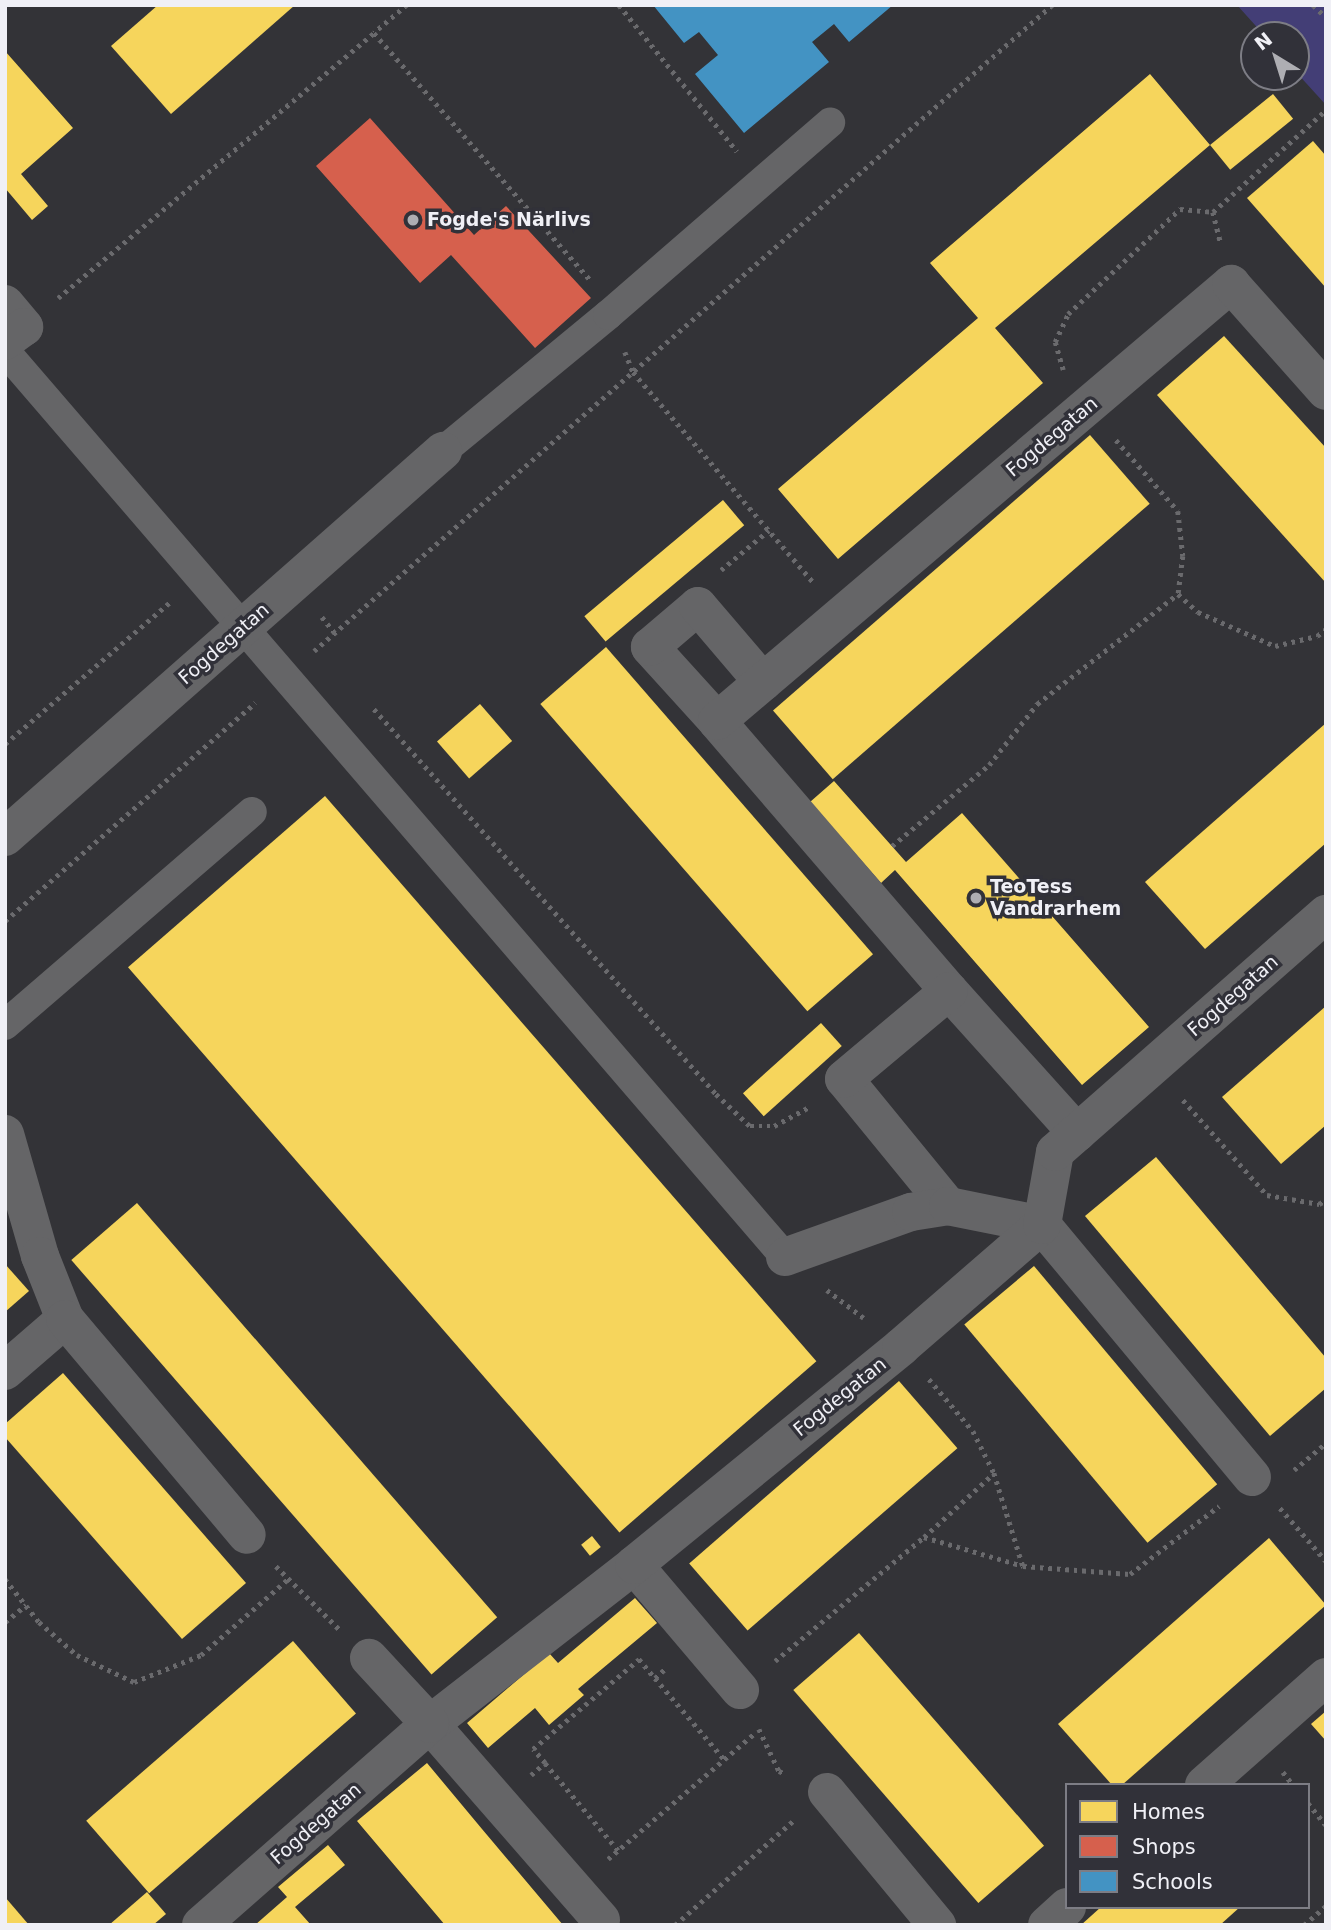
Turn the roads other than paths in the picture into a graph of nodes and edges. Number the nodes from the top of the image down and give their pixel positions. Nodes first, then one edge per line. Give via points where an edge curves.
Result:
1 (830, 123) dead end
2 (10, 331) edge
3 (1326, 391) edge
4 (443, 451) joint
5 (243, 628) junction
6 (763, 682) junction
7 (717, 721) junction
8 (252, 812) dead end
9 (5, 838) edge
10 (1326, 914) edge
11 (949, 991) junction
12 (5, 1025) edge
13 (1077, 1133) junction
14 (5, 1134) edge
15 (948, 1206) junction
16 (1042, 1224) junction
17 (785, 1257) joint
18 (65, 1319) junction
19 (5, 1371) edge
20 (1252, 1477) road end
21 (247, 1535) road end
22 (634, 1565) junction
23 (369, 1658) road end
24 (1326, 1677) edge
25 (740, 1690) road end
26 (430, 1724) junction
27 (1206, 1783) edge
28 (827, 1791) road end
29 (1065, 1909) edge
30 (601, 1920) dead end
31 (201, 1925) edge
32 (937, 1925) edge
33 (1046, 1925) edge

1 - 4 lane
2 - 5 lane
3 - 6 street, Fogdegatan via 1231,284
4 - 5 street, Fogdegatan
5 - 9 street, Fogdegatan
5 - 17 lane
6 - 7 street, Fogdegatan
6 - 7 street via 698,606 650,647
7 - 11 street
8 - 12 lane
10 - 13 street, Fogdegatan
11 - 13 street
11 - 15 street via 844,1079
13 - 16 street, Fogdegatan via 1055,1152
14 - 18 street via 40,1256
15 - 16 street
15 - 17 street via 911,1212
16 - 20 street
16 - 22 street, Fogdegatan via 901,1347
18 - 19 street
18 - 21 street
22 - 25 street
22 - 26 street, Fogdegatan
23 - 26 street
24 - 27 street
26 - 30 street
26 - 31 street, Fogdegatan
28 - 32 street
29 - 33 street

